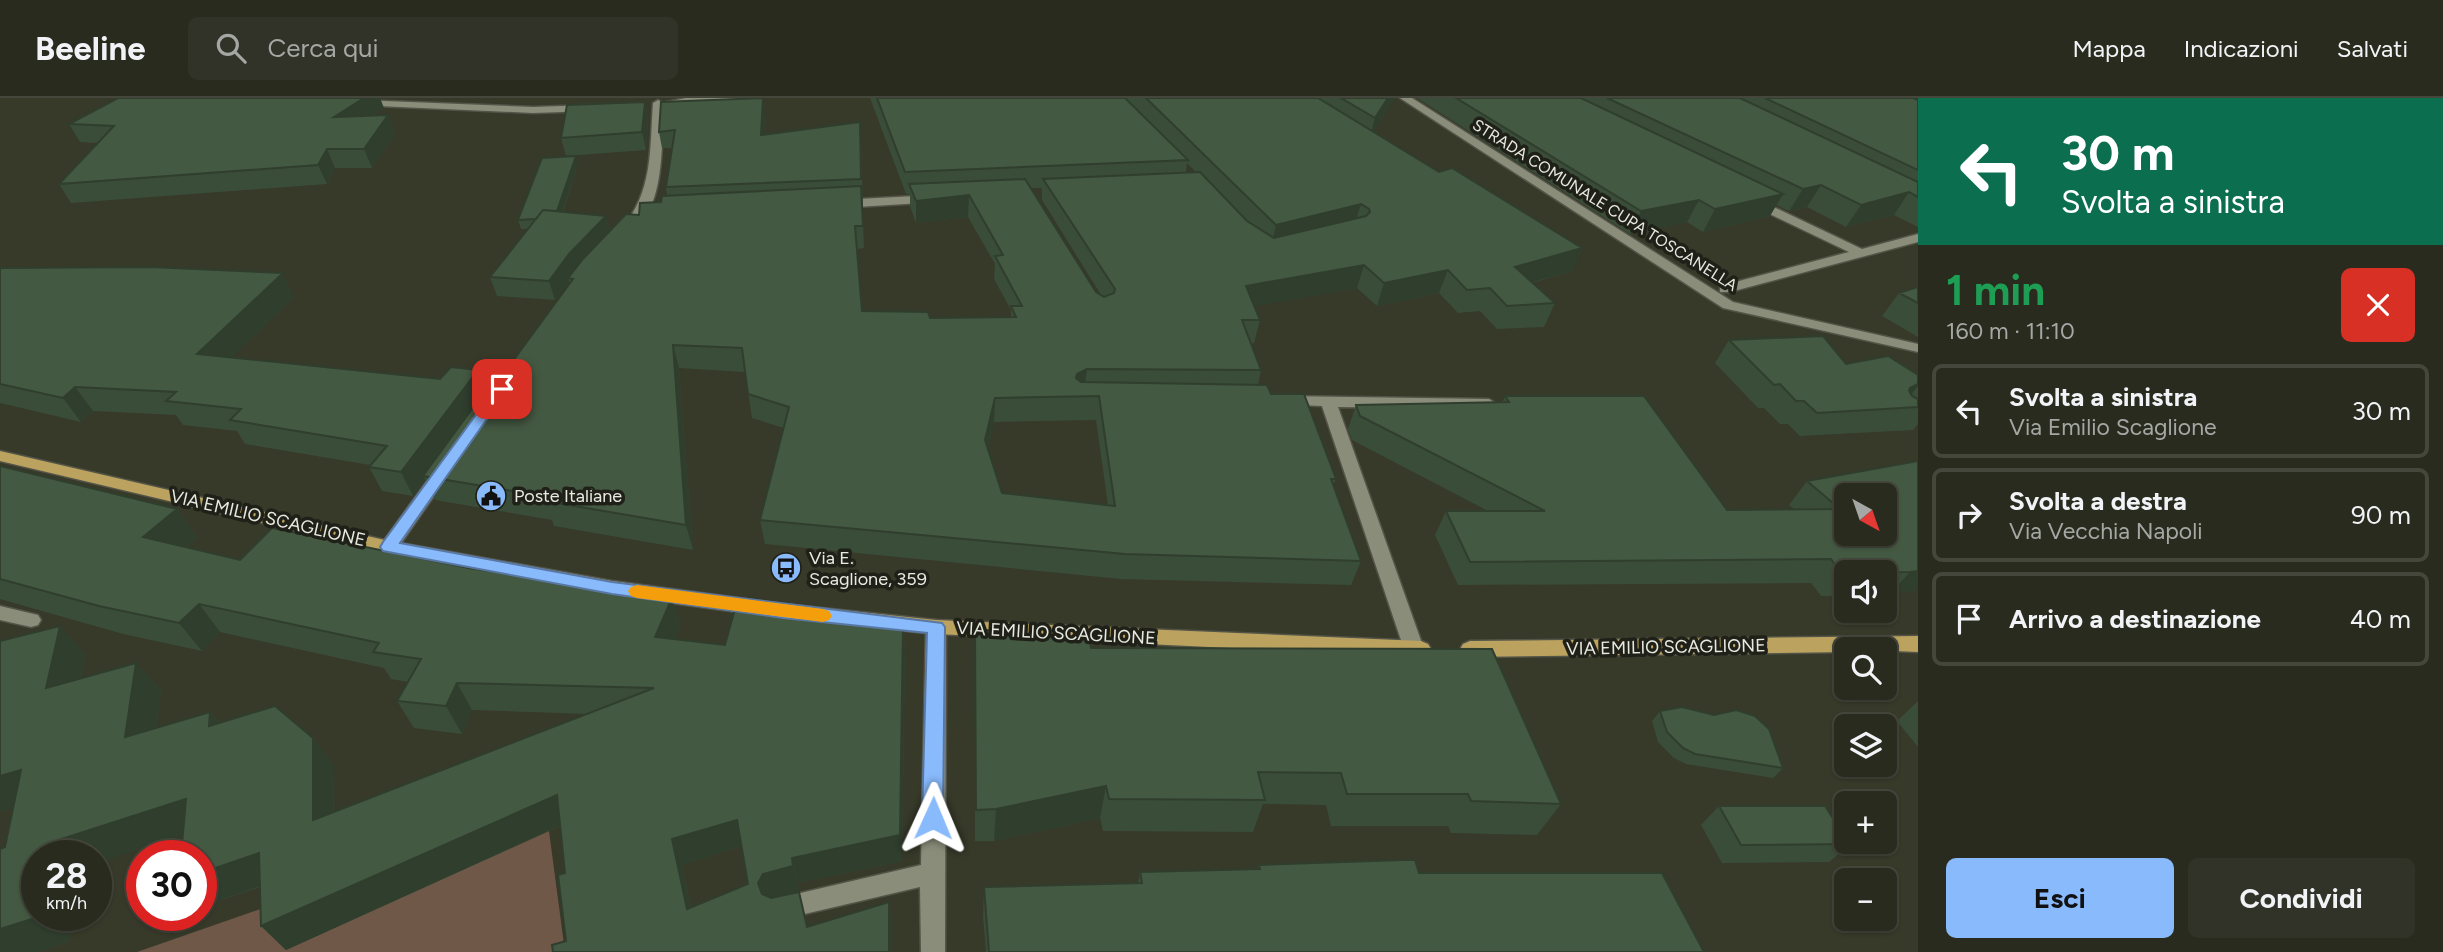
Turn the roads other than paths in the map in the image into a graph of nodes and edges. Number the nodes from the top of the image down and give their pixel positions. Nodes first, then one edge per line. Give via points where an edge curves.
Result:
1 (673, 98) edge
2 (741, 98) edge
3 (1405, 98) edge
4 (343, 102) edge
5 (652, 103) junction
6 (600, 107) edge
7 (1746, 198) edge
8 (947, 199) edge
9 (822, 204) edge
10 (624, 230) edge
11 (1918, 238) edge
12 (1861, 253) junction
13 (1725, 289) dead end
14 (1918, 348) edge
15 (1260, 401) edge
16 (1328, 401) junction
17 (1507, 404) edge
18 (0, 456) edge
19 (453, 457) edge
20 (388, 547) junction
21 (0, 613) edge
22 (31, 620) dead end
23 (936, 627) junction
24 (1918, 644) edge
25 (1414, 649) junction
26 (932, 873) junction
27 (779, 909) edge
28 (933, 952) edge

1 - 5 street
2 - 5 street
3 - 14 street, STRADA COMUNALE CUPA TOSCANELLA via 1728,305
4 - 6 street via 533,110
5 - 10 street via 650,212
7 - 12 street
8 - 9 street
11 - 12 street
12 - 13 street
15 - 16 street
16 - 17 street
16 - 25 street
18 - 20 main road, VIA EMILIO SCAGLIONE
19 - 20 street
20 - 23 main road, VIA EMILIO SCAGLIONE via 612,588
21 - 22 street
23 - 25 main road, VIA EMILIO SCAGLIONE
23 - 26 street
24 - 25 main road, VIA EMILIO SCAGLIONE
26 - 27 street
26 - 28 street

